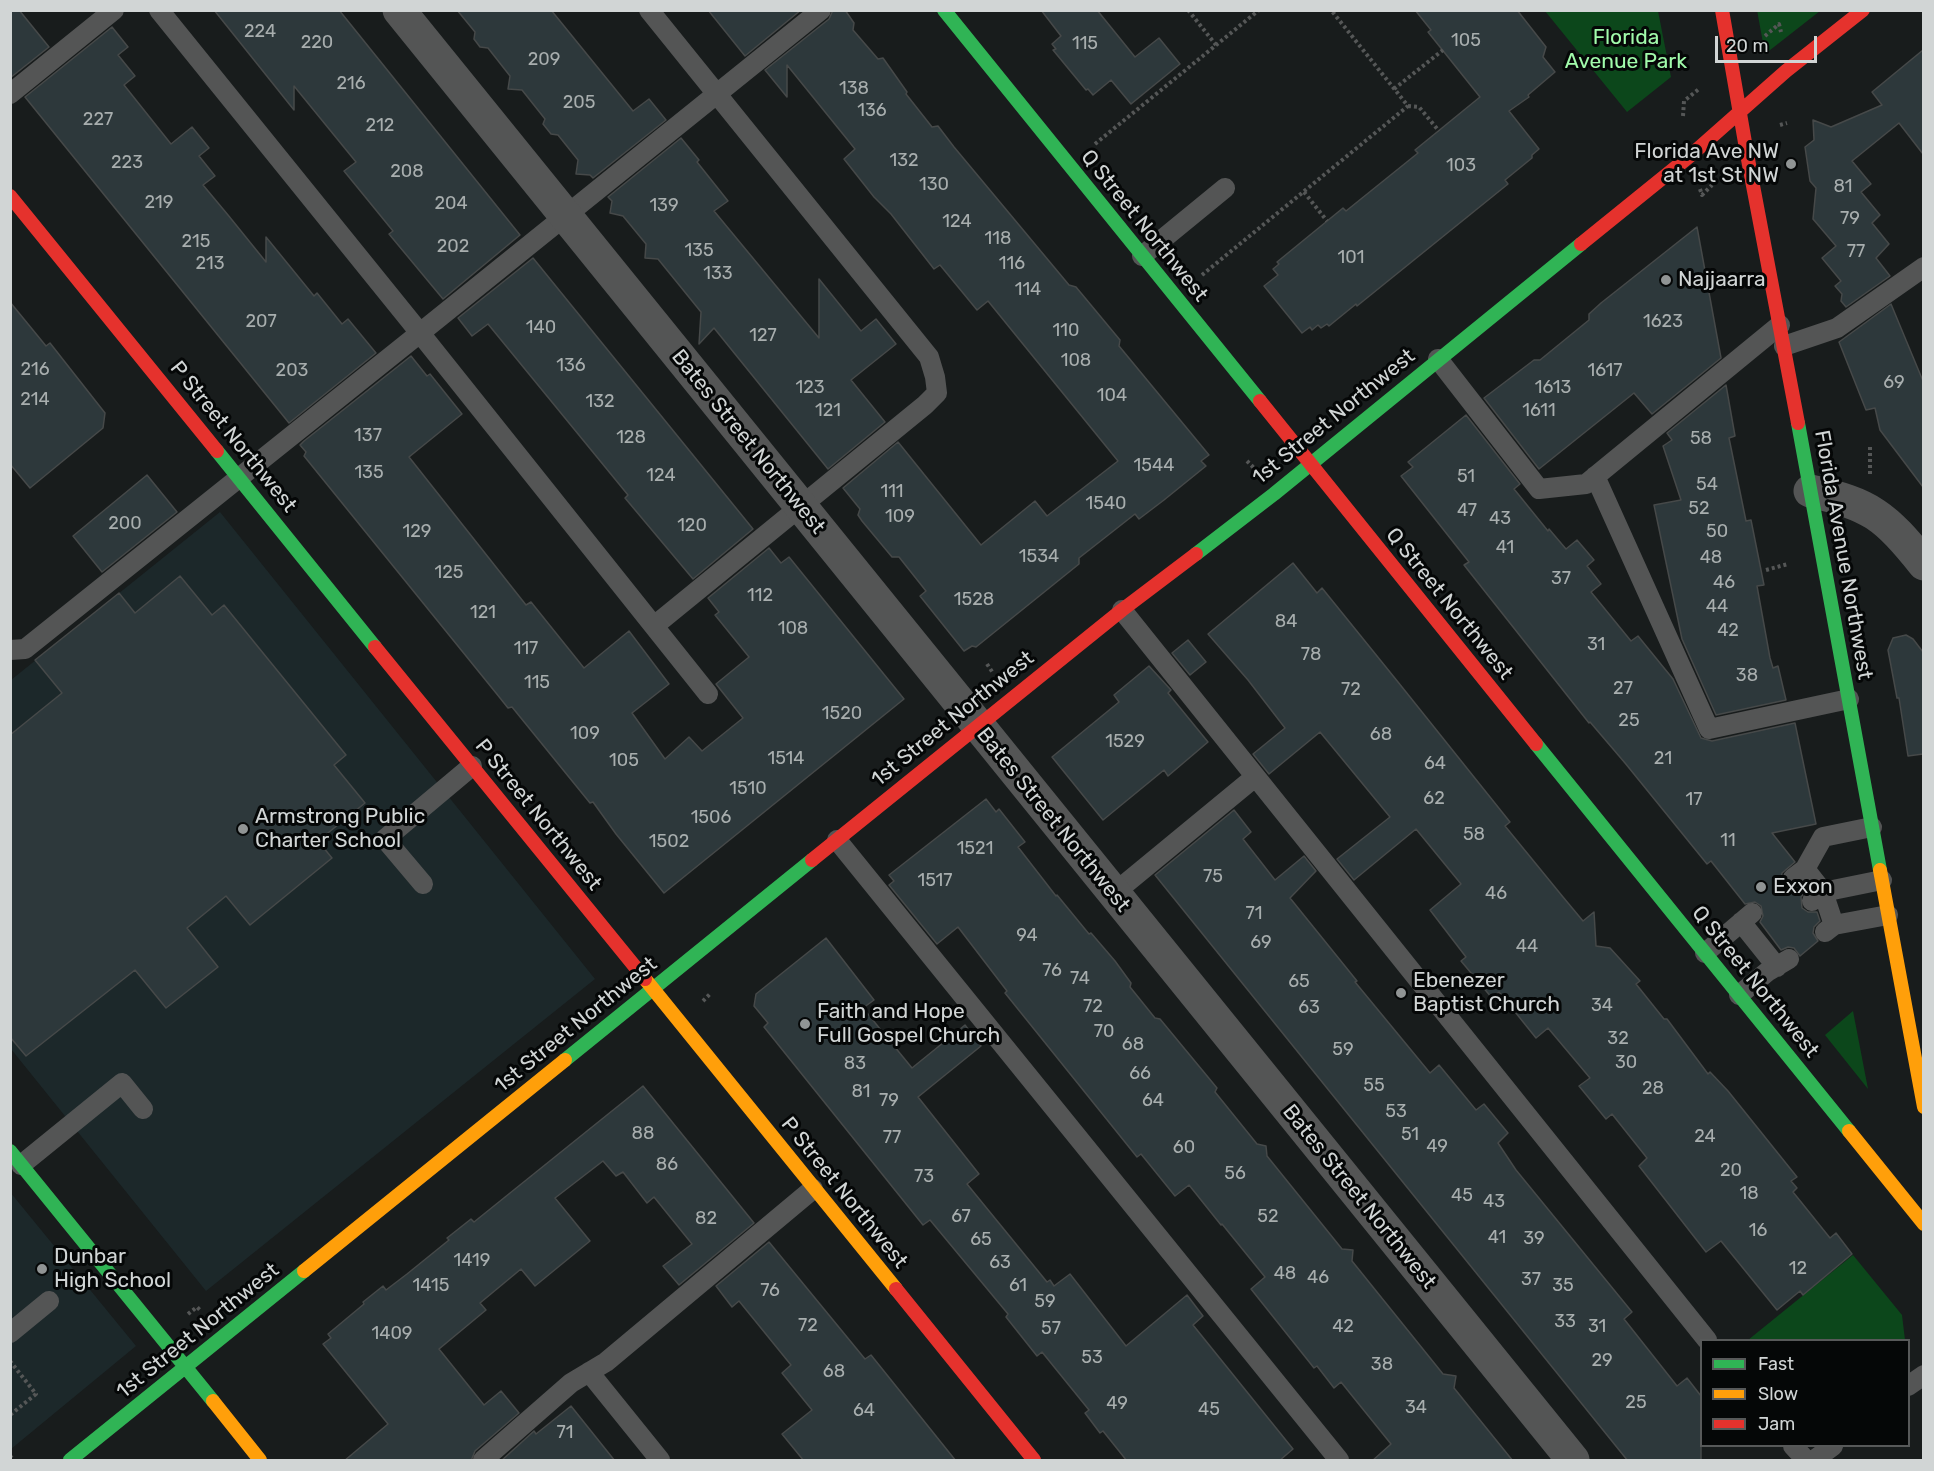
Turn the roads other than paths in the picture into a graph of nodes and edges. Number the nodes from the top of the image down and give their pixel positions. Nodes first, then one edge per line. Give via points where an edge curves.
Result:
1 (114, 10) edge
2 (159, 10) edge
3 (399, 10) edge
4 (649, 10) edge
5 (821, 10) edge
6 (944, 10) edge
7 (1722, 10) edge
8 (1863, 10) edge
9 (10, 94) edge
10 (718, 95) junction
11 (1741, 111) junction
12 (1225, 188) dead end
13 (10, 196) edge
14 (565, 216) junction
15 (1142, 256) junction
16 (1923, 267) edge
17 (1780, 325) junction
18 (420, 333) junction
19 (1784, 346) junction
20 (1438, 359) junction
21 (1309, 464) junction
22 (1595, 476) junction
23 (240, 479) junction
24 (1810, 491) junction
25 (799, 506) junction
26 (1923, 564) edge
27 (1122, 610) junction
28 (654, 626) junction
29 (10, 650) edge
30 (708, 694) dead end
31 (1849, 699) junction
32 (977, 726) junction
33 (472, 766) junction
34 (1255, 777) junction
35 (1872, 827) junction
36 (837, 840) junction
37 (1882, 880) junction
38 (423, 884) dead end
39 (1113, 894) junction
40 (1818, 896) junction
41 (1888, 915) junction
42 (1705, 953) junction
43 (652, 990) junction
44 (1739, 995) junction
45 (1923, 1107) edge
46 (143, 1109) dead end
47 (16, 1158) edge
48 (813, 1189) junction
49 (1923, 1224) edge
50 (50, 1301) dead end
51 (10, 1333) edge
52 (1705, 1339) edge
53 (185, 1368) junction
54 (590, 1372) junction
55 (1923, 1375) edge
56 (1910, 1385) edge
57 (1794, 1447) edge
58 (1832, 1447) edge
59 (70, 1461) edge
60 (260, 1461) edge
61 (483, 1461) edge
62 (660, 1461) edge
63 (1034, 1461) edge
64 (1339, 1461) edge
65 (1573, 1461) edge
66 (1806, 1461) edge
67 (1814, 1461) edge

1 - 9 lane
2 - 18 lane
3 - 14 street, Bates Street Northwest
4 - 10 lane
5 - 10 lane
6 - 15 street, Q Street Northwest
7 - 11 street, Florida Avenue Northwest
8 - 11 street, 1st Street Northwest
10 - 14 lane
10 - 25 lane via 928,357 935,377 937,393 925,405
11 - 17 street, Florida Avenue Northwest
11 - 20 street, 1st Street Northwest
12 - 15 lane
13 - 23 street, P Street Northwest
14 - 18 lane
14 - 25 street, Bates Street Northwest
15 - 21 street, Q Street Northwest
16 - 19 lane via 1837,328
17 - 19 street, Florida Avenue Northwest
17 - 22 lane
18 - 23 lane
18 - 28 lane
19 - 24 street, Florida Avenue Northwest
20 - 21 street, 1st Street Northwest
20 - 22 lane via 1539,489 1586,484
21 - 27 street, 1st Street Northwest
21 - 42 street, Q Street Northwest
22 - 31 lane via 1709,729
23 - 29 lane via 25,649
23 - 33 street, P Street Northwest
24 - 26 street via 1855,502 1879,516
24 - 31 street, Florida Avenue Northwest
25 - 28 lane
25 - 32 street, Bates Street Northwest
27 - 32 street, 1st Street Northwest
27 - 34 lane
28 - 30 lane
31 - 35 street, Florida Avenue Northwest
32 - 36 street, 1st Street Northwest
32 - 39 street, Bates Street Northwest
33 - 38 lane via 385,839
33 - 43 street, P Street Northwest
34 - 39 lane
34 - 52 lane
35 - 37 street, Florida Avenue Northwest
35 - 40 lane via 1822,837 1799,873
36 - 43 street, 1st Street Northwest
36 - 64 lane
37 - 40 lane
37 - 41 street, Florida Avenue Northwest
39 - 65 street, Bates Street Northwest
40 - 41 lane via 1830,928
41 - 45 street, Florida Avenue Northwest
42 - 44 street, Q Street Northwest
42 - 44 lane via 1746,918 1765,940 1783,963
43 - 48 street, P Street Northwest
43 - 53 street, 1st Street Northwest
44 - 49 street, Q Street Northwest
46 - 47 lane via 122,1083
47 - 53 street
48 - 54 lane
48 - 63 street, P Street Northwest
50 - 51 lane
53 - 59 street, 1st Street Northwest
53 - 60 street
54 - 61 lane via 571,1383
54 - 62 lane
55 - 56 lane
57 - 66 lane
58 - 67 lane

